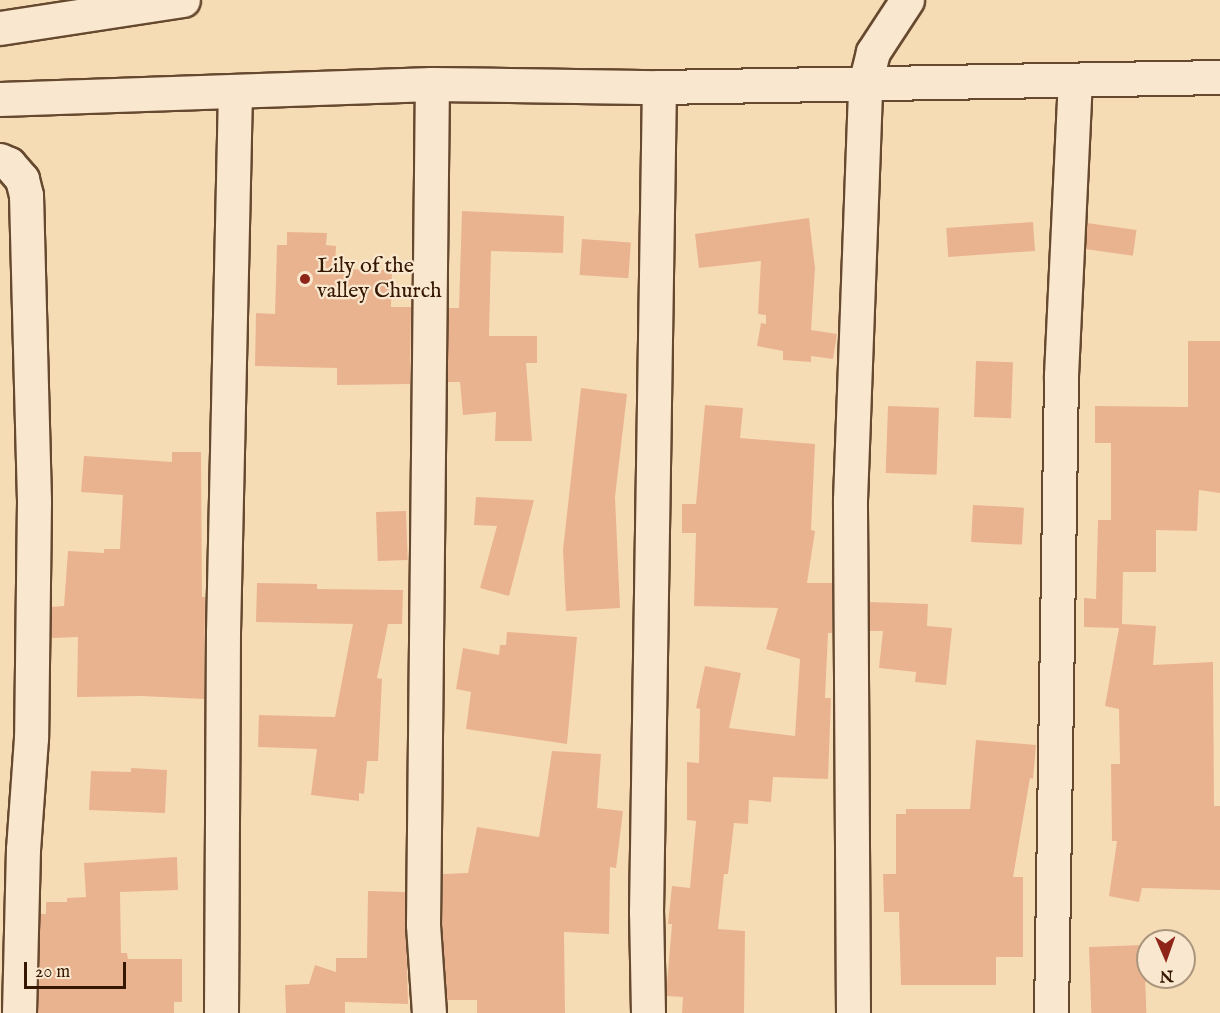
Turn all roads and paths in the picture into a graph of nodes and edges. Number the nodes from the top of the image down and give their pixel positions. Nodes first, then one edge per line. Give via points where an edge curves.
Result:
1 (183, 0) edge
2 (907, 0) edge
3 (0, 28) edge
4 (1220, 77) edge
5 (1075, 80) junction
6 (432, 84) junction
7 (866, 84) junction
8 (659, 87) junction
9 (235, 92) junction
10 (0, 99) edge
11 (0, 160) edge
12 (19, 1013) edge
13 (221, 1013) edge
14 (429, 1013) edge
15 (648, 1013) edge
16 (853, 1013) edge
17 (1051, 1013) edge

1 - 3 street
2 - 7 street via 873,52
4 - 5 street
5 - 7 street
5 - 17 street via 1061,375
6 - 8 street
6 - 9 street
6 - 14 street via 423,924
7 - 8 street
7 - 16 street via 850,500
8 - 15 street via 646,900
9 - 10 street
9 - 13 street via 223,632
11 - 12 street via 22,179 26,195 34,501 31,738

